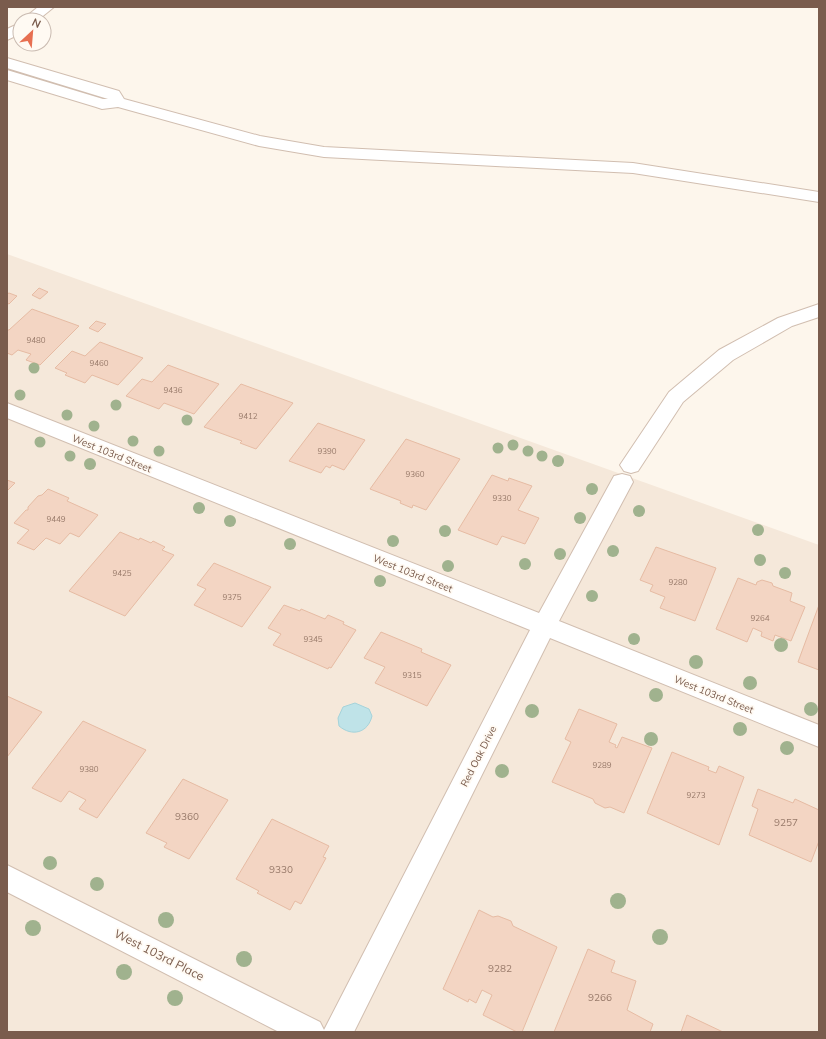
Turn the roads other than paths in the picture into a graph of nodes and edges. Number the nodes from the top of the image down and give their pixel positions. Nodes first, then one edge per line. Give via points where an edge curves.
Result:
1 (7, 63) edge
2 (7, 75) edge
3 (118, 102) junction
4 (819, 197) edge
5 (819, 310) edge
6 (7, 410) edge
7 (544, 626) junction
8 (819, 736) edge
9 (7, 878) edge
10 (310, 1032) edge
11 (338, 1032) edge

1 - 3 street via 113,94
2 - 3 street via 102,104
3 - 4 street via 259,141 324,152 633,168
5 - 7 street, Red Oak Drive via 785,322 726,355 676,397 626,474
6 - 7 street, West 103rd Street
7 - 8 street, West 103rd Street
7 - 11 street, Red Oak Drive
9 - 10 street, West 103rd Place

